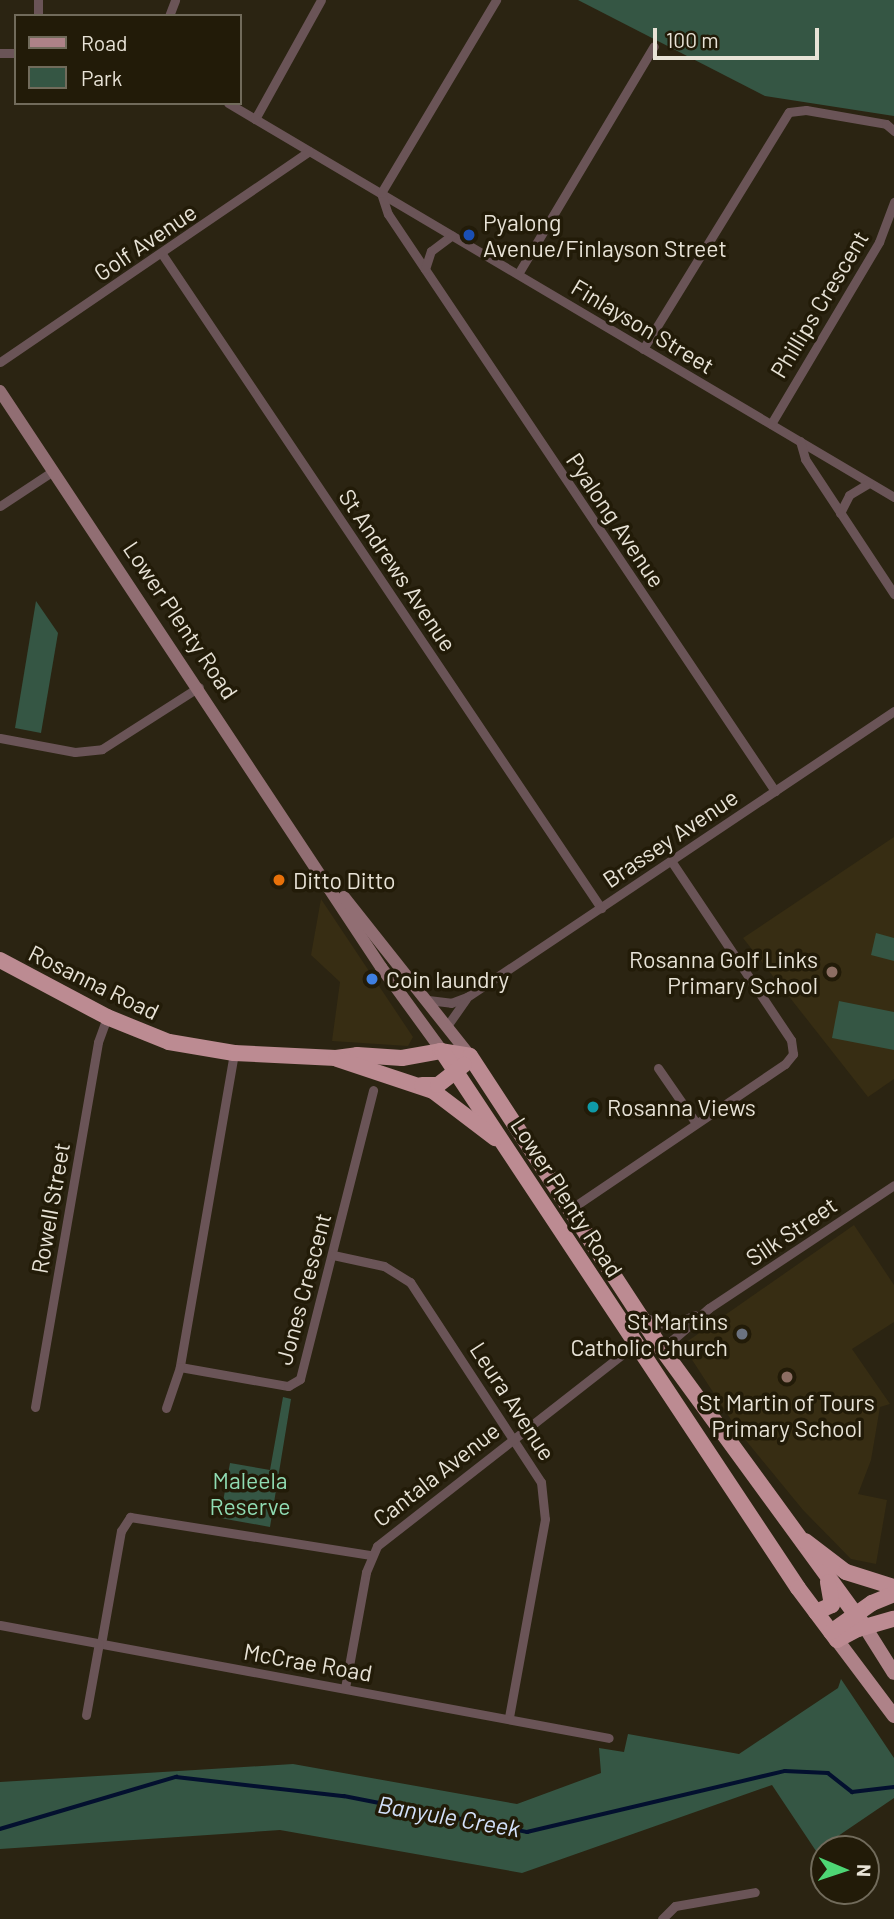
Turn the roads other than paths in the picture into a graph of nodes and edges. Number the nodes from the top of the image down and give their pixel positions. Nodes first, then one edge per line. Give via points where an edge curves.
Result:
1 (321, 0) edge
2 (496, 0) edge
3 (654, 46) dead end
4 (231, 105) edge
5 (255, 119) junction
6 (894, 131) edge
7 (309, 151) junction
8 (381, 193) junction
9 (894, 202) edge
10 (452, 235) junction
11 (162, 254) junction
12 (425, 269) junction
13 (518, 274) junction
14 (643, 349) junction
15 (0, 362) edge
16 (0, 391) edge
17 (771, 424) junction
18 (800, 442) junction
19 (53, 471) junction
20 (869, 482) junction
21 (894, 497) edge
22 (0, 506) edge
23 (840, 513) junction
24 (894, 594) edge
25 (199, 687) junction
26 (894, 711) edge
27 (0, 738) edge
28 (775, 791) junction
29 (671, 861) junction
30 (323, 874) junction
31 (601, 908) junction
32 (0, 960) edge
33 (467, 997) junction
34 (428, 1000) junction
35 (107, 1017) junction
36 (447, 1026) junction
37 (442, 1051) junction
38 (234, 1053) junction
39 (471, 1057) junction
40 (336, 1058) junction
41 (658, 1068) dead end
42 (457, 1071) junction
43 (422, 1085) junction
44 (493, 1086) junction
45 (373, 1090) dead end
46 (484, 1111) junction
47 (696, 1123) junction
48 (515, 1157) junction
49 (894, 1185) edge
50 (572, 1208) junction
51 (333, 1255) junction
52 (709, 1308) junction
53 (641, 1316) junction
54 (636, 1344) junction
55 (662, 1349) junction
56 (180, 1367) junction
57 (35, 1407) dead end
58 (166, 1408) dead end
59 (513, 1437) junction
60 (790, 1528) junction
61 (371, 1555) junction
62 (827, 1580) junction
63 (894, 1587) edge
64 (894, 1594) edge
65 (816, 1612) junction
66 (894, 1619) edge
67 (860, 1621) junction
68 (0, 1625) edge
69 (834, 1636) junction
70 (100, 1644) junction
71 (892, 1661) edge
72 (345, 1688) junction
73 (86, 1715) dead end
74 (894, 1716) edge
75 (509, 1718) junction
76 (609, 1738) dead end
77 (755, 1892) dead end
78 (662, 1919) edge

1 - 5 street
2 - 8 street
3 - 13 street
4 - 5 street, Finlayson Street
5 - 7 street, Finlayson Street
6 - 14 street via 886,124 806,110 789,112
7 - 8 street, Finlayson Street
7 - 11 street, Golf Avenue
8 - 10 street, Finlayson Street
8 - 12 street, Pyalong Avenue via 388,214
9 - 17 street, Phillips Crescent via 879,242
10 - 12 street via 430,251
10 - 13 street, Finlayson Street
11 - 15 street, Golf Avenue
11 - 31 street, St Andrews Avenue
12 - 28 street, Pyalong Avenue
13 - 14 street, Finlayson Street
14 - 17 street, Finlayson Street
16 - 19 main road, Lower Plenty Road
17 - 18 street, Finlayson Street
18 - 20 street, Finlayson Street
18 - 23 street via 805,459
19 - 22 street
19 - 25 main road, Lower Plenty Road
20 - 21 street, Finlayson Street
20 - 23 street via 849,495
23 - 24 street
25 - 27 street via 124,738 92,751
25 - 30 main road, Lower Plenty Road
26 - 28 street, Brassey Avenue
28 - 29 street, Brassey Avenue
29 - 31 street, Brassey Avenue
29 - 47 street via 794,1049 789,1061
30 - 34 main road, Lower Plenty Road
30 - 37 main road, Lower Plenty Road
31 - 33 street, Brassey Avenue
32 - 35 highway, Rosanna Road
33 - 34 street, Brassey Avenue via 451,1003
33 - 36 street, Brassey Avenue
34 - 36 main road, Lower Plenty Road
35 - 38 highway, Rosanna Road via 169,1042
35 - 57 street, Rowell Street via 98,1042
36 - 39 main road, Lower Plenty Road
37 - 39 highway, Rosanna Road
37 - 40 highway, Rosanna Road via 406,1058
37 - 42 highway, Lower Plenty Road
38 - 40 highway, Rosanna Road
38 - 56 street
39 - 42 highway
39 - 44 highway, Lower Plenty Road
40 - 43 highway, Rosanna Road
41 - 47 street
42 - 43 highway via 436,1085
42 - 46 highway, Lower Plenty Road
43 - 48 highway, Rosanna Road via 464,1110
44 - 46 highway via 484,1094
44 - 50 highway, Lower Plenty Road
45 - 51 street, Jones Crescent
46 - 48 highway, Lower Plenty Road
47 - 50 street
48 - 54 highway, Lower Plenty Road
49 - 52 street, Silk Street
50 - 53 highway, Lower Plenty Road
51 - 56 street, Jones Crescent via 303,1374 297,1382 282,1385
51 - 59 street, Leura Avenue via 384,1266 410,1282
52 - 53 street, Silk Street via 669,1326
52 - 55 street, Silk Street
53 - 55 highway, Lower Plenty Road
54 - 59 street, Cantala Avenue
54 - 65 highway, Lower Plenty Road
55 - 60 highway, Lower Plenty Road
56 - 58 street
59 - 61 street, Cantala Avenue via 386,1537
59 - 75 street, Leura Avenue via 538,1475 546,1510
60 - 62 highway, Lower Plenty Road
60 - 63 highway via 846,1572
61 - 70 street via 134,1515 121,1531
61 - 72 street, Cantala Avenue
62 - 65 highway via 832,1605
62 - 67 highway, Lower Plenty Road
64 - 67 highway
65 - 69 highway, Lower Plenty Road
66 - 67 highway
67 - 69 highway
67 - 71 main road, Lower Plenty Road
68 - 70 street, McCrae Road
69 - 74 main road, Lower Plenty Road
70 - 72 street, McCrae Road
70 - 73 street
72 - 75 street, McCrae Road
75 - 76 street, McCrae Road
77 - 78 street via 675,1906

